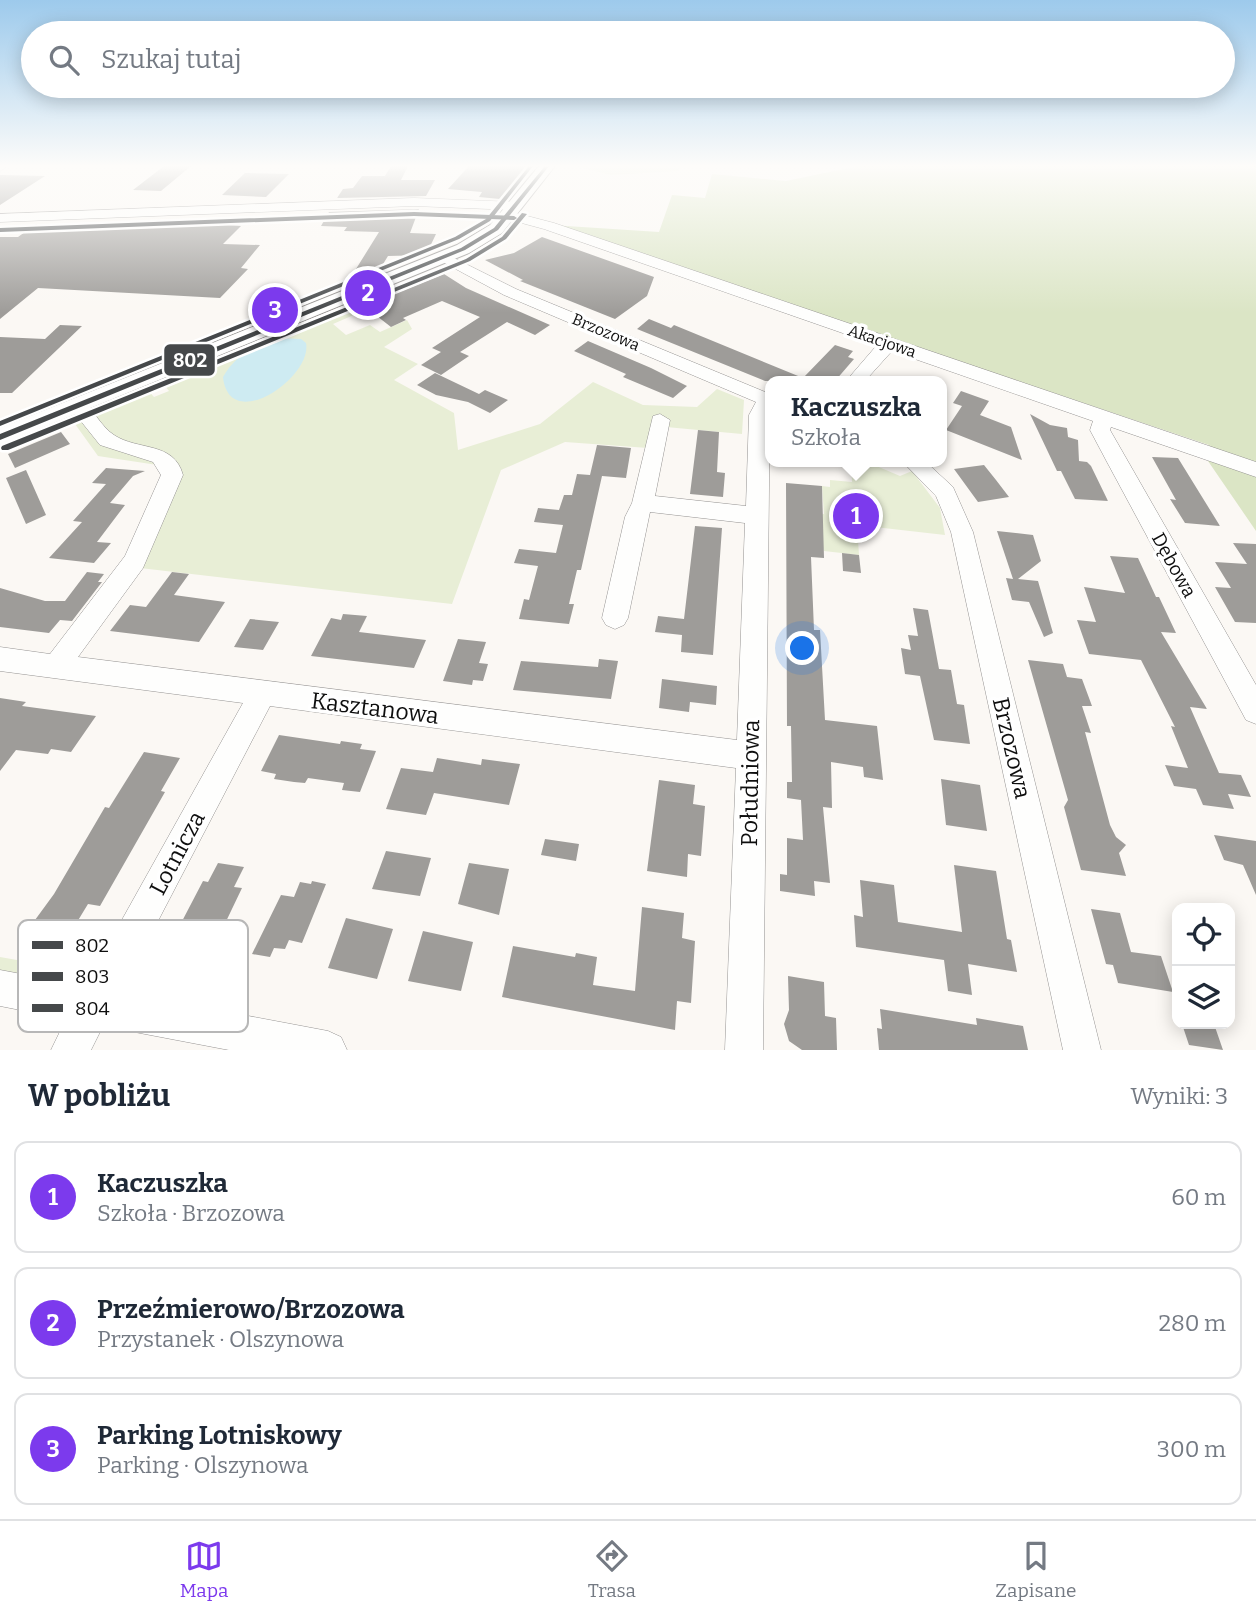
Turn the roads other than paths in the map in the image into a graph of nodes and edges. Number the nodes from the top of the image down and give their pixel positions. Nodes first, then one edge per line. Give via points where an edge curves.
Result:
1 (78, 215) edge
2 (507, 215) edge
3 (522, 215) edge
4 (0, 218) edge
5 (444, 257) junction
6 (889, 343) junction
7 (859, 376) edge
8 (765, 399) edge
9 (78, 405) junction
10 (765, 407) edge
11 (1104, 418) junction
12 (660, 420) dead end
13 (0, 438) edge
14 (918, 467) edge
15 (1256, 470) edge
16 (643, 503) junction
17 (757, 516) junction
18 (615, 618) dead end
19 (0, 659) edge
20 (56, 666) junction
21 (263, 693) junction
22 (1256, 710) edge
23 (751, 756) junction
24 (140, 920) edge
25 (0, 989) edge
26 (18, 992) edge
27 (80, 1032) edge
28 (232, 1032) edge
29 (71, 1050) edge
30 (328, 1050) edge
31 (744, 1050) edge
32 (1082, 1050) edge

1 - 4 street, Akacjowa
2 - 5 street via 487,236
3 - 6 street, Akacjowa
5 - 8 street, Brzozowa via 510,292
5 - 9 street
6 - 7 street
6 - 11 street, Akacjowa
9 - 13 street
9 - 20 street via 107,440 160,457 172,475 135,561
10 - 17 street, Południowa via 759,415
11 - 15 street, Akacjowa
11 - 22 street, Dębowa via 1100,430 1111,452
12 - 16 street
14 - 32 street, Brzozowa via 945,492 962,531
16 - 17 street
16 - 18 street via 636,516
17 - 23 street, Południowa
19 - 20 street, Kasztanowa
20 - 21 street, Kasztanowa
21 - 23 street, Kasztanowa
21 - 24 street, Lotnicza
23 - 31 street, Południowa
25 - 26 street
27 - 29 street, Lotnicza
28 - 30 street

